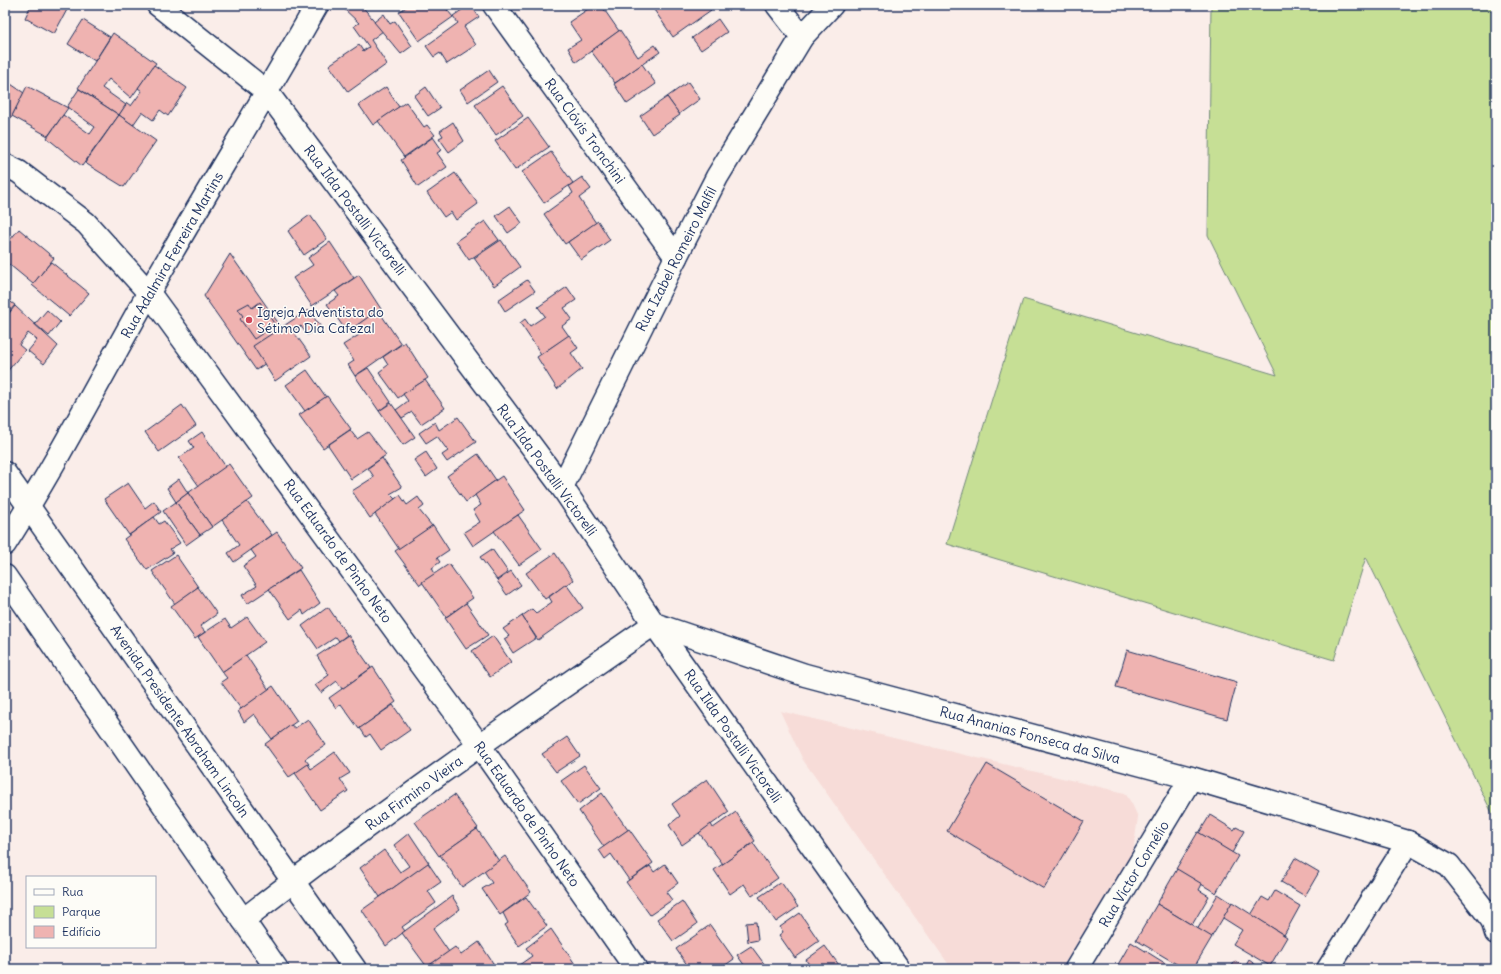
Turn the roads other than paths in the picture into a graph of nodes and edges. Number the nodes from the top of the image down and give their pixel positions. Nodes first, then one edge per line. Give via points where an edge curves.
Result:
1 (158, 5) edge
2 (317, 5) edge
3 (494, 5) edge
4 (777, 5) edge
5 (832, 5) edge
6 (802, 38) junction
7 (267, 92) junction
8 (5, 165) edge
9 (676, 257) junction
10 (149, 293) junction
11 (5, 472) edge
12 (562, 487) junction
13 (29, 507) junction
14 (5, 544) edge
15 (5, 576) edge
16 (654, 624) junction
17 (480, 745) junction
18 (1191, 778) junction
19 (1408, 842) junction
20 (293, 881) junction
21 (243, 920) junction
22 (1496, 933) edge
23 (277, 969) edge
24 (355, 969) edge
25 (636, 969) edge
26 (898, 969) edge
27 (1076, 969) edge
28 (1328, 969) edge

1 - 7 street, Rua Ilda Postalli Victorelli
2 - 7 street, Rua Adalmira Ferreira Martins
3 - 9 street, Rua Clóvis Tronchini
4 - 6 street
5 - 6 street, Rua Izabel Romeiro Malfil
6 - 9 street, Rua Izabel Romeiro Malfil via 717,178
7 - 10 street, Rua Adalmira Ferreira Martins
7 - 12 street, Rua Ilda Postalli Victorelli
8 - 10 street, Rua Eduardo de Pinho Neto via 19,172 86,223
9 - 12 street, Rua Izabel Romeiro Malfil
10 - 13 street, Rua Adalmira Ferreira Martins
10 - 17 street, Rua Eduardo de Pinho Neto
11 - 13 street, Avenida Presidente Abraham Lincoln
12 - 16 street, Rua Ilda Postalli Victorelli
13 - 14 street, Rua Adalmira Ferreira Martins
13 - 20 street, Avenida Presidente Abraham Lincoln
15 - 21 street
16 - 17 street, Rua Firmino Vieira
16 - 18 street, Rua Ananias Fonseca da Silva via 805,674
16 - 26 street, Rua Ilda Postalli Victorelli
17 - 20 street, Rua Firmino Vieira
17 - 25 street, Rua Eduardo de Pinho Neto
18 - 19 street, Rua Ananias Fonseca da Silva
18 - 27 street, Rua Victor Cornélio
19 - 22 street, Rua Ananias Fonseca da Silva via 1449,865 1492,920
19 - 28 street
20 - 21 street, Rua Firmino Vieira
20 - 24 street, Avenida Presidente Abraham Lincoln
21 - 23 street

